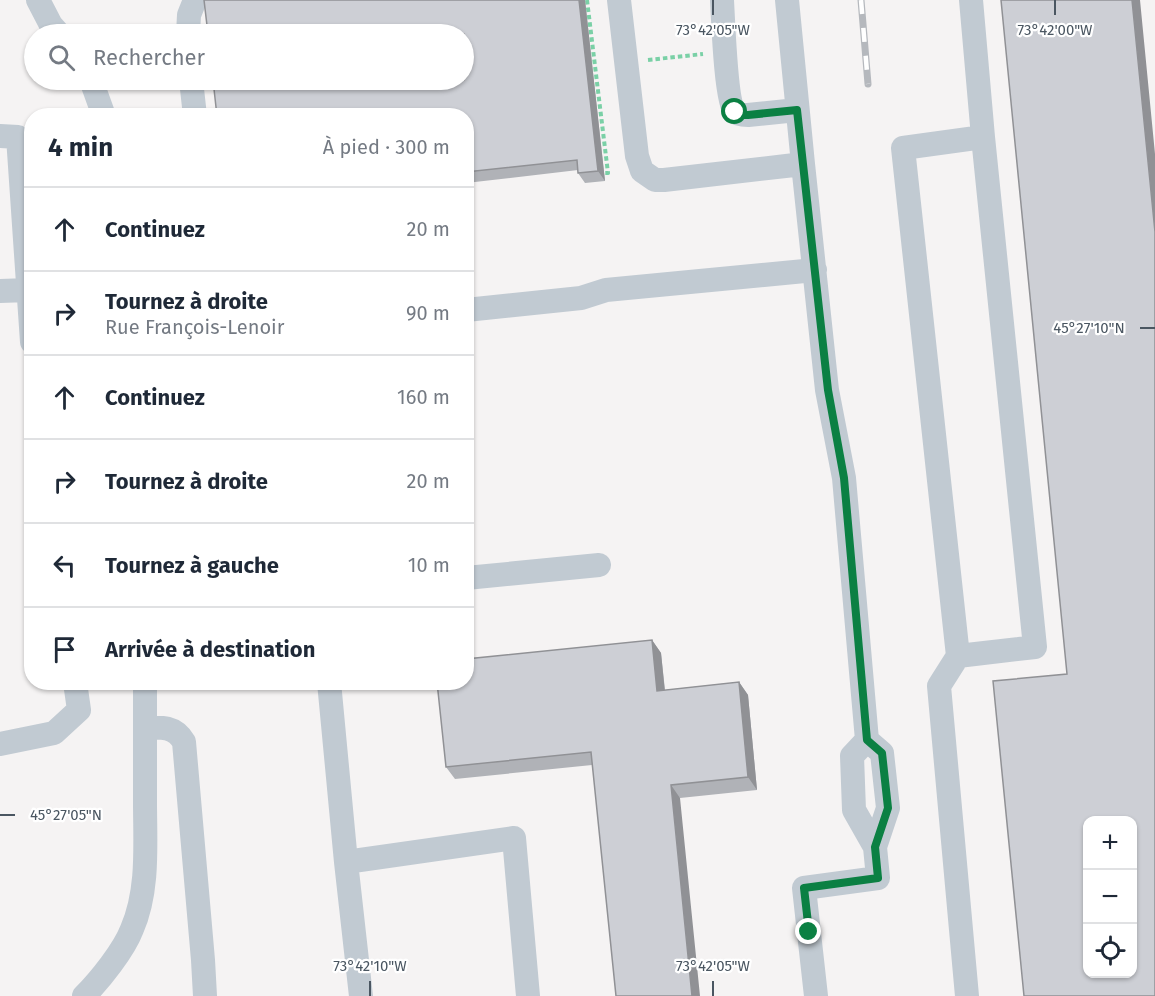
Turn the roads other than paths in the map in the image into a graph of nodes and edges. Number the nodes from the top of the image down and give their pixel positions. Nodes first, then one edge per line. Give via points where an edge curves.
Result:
1 (38, 0) edge
2 (195, 0) edge
3 (619, 0) edge
4 (722, 0) edge
5 (787, 0) edge
6 (971, 0) edge
7 (50, 24) edge
8 (189, 24) edge
9 (95, 90) edge
10 (192, 90) edge
11 (101, 108) edge
12 (194, 108) edge
13 (797, 110) junction
14 (0, 136) edge
15 (983, 137) junction
16 (803, 164) junction
17 (24, 229) edge
18 (816, 277) junction
19 (24, 290) edge
20 (0, 291) edge
21 (474, 309) edge
22 (599, 565) dead end
23 (474, 577) edge
24 (958, 656) junction
25 (76, 690) edge
26 (145, 690) edge
27 (330, 690) edge
28 (145, 728) junction
29 (867, 740) junction
30 (0, 744) edge
31 (875, 847) junction
32 (346, 862) junction
33 (84, 996) edge
34 (205, 996) edge
35 (361, 996) edge
36 (528, 996) edge
37 (816, 996) edge
38 (967, 996) edge

1 - 7 street
2 - 8 street
3 - 16 street via 642,171 655,180 664,180
4 - 13 street via 729,93 735,112 748,115
5 - 13 street
6 - 15 street
9 - 11 street
10 - 12 street
13 - 16 street
14 - 17 street via 18,137
15 - 24 street via 1035,647
15 - 24 street via 903,148
16 - 18 street
18 - 21 street via 608,304 581,298
18 - 29 street via 828,390 844,478
19 - 20 street
22 - 23 street
24 - 38 street via 939,686
25 - 30 street via 79,710 54,733
26 - 28 street
27 - 32 street
28 - 33 street via 145,845 139,909 117,955
28 - 34 street via 175,731 184,742
29 - 31 street via 882,753 888,808
29 - 31 street via 852,756 854,810
31 - 37 street via 878,878 804,888
32 - 35 street
32 - 36 street via 514,838

